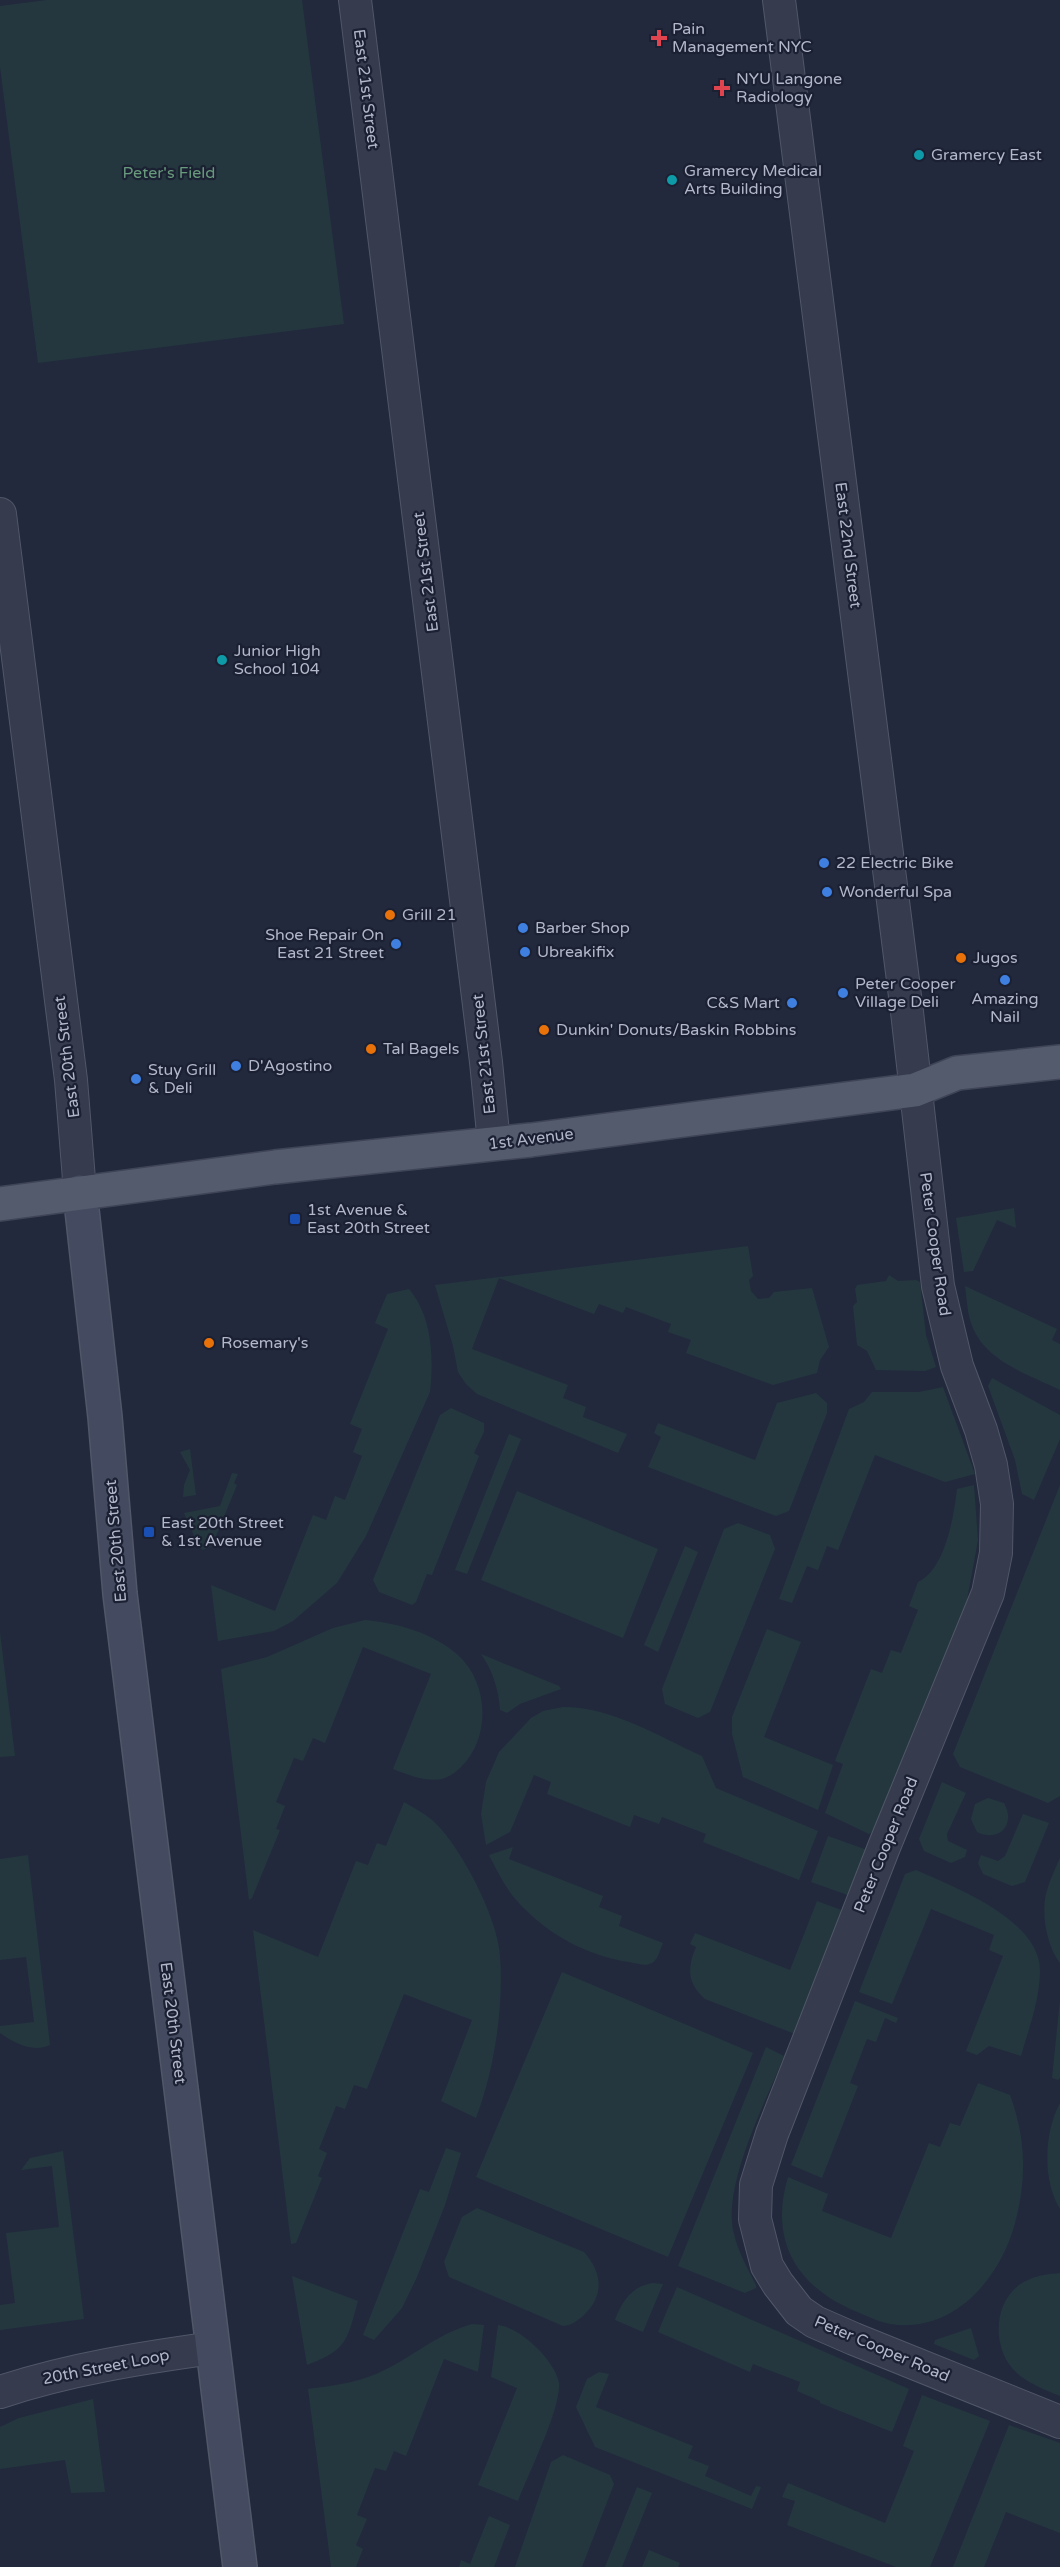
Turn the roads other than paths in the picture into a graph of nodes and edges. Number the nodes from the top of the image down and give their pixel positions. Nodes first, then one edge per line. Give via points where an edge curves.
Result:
1 (355, 0) edge
2 (779, 0) edge
3 (0, 514) edge
4 (1060, 1062) edge
5 (915, 1090) junction
6 (494, 1143) junction
7 (80, 1192) junction
8 (0, 1204) edge
9 (213, 2348) junction
10 (0, 2392) edge
11 (1060, 2422) edge
12 (240, 2567) edge

1 - 6 street, East 21st Street
2 - 5 street, East 22nd Street
3 - 7 street, East 20th Street via 71,1080
4 - 5 main road, 1st Avenue via 957,1073
5 - 6 main road, 1st Avenue
5 - 11 street, Peter Cooper Road via 938,1286 951,1345 991,1465 997,1504 996,1553 988,1593 772,2134 756,2185 755,2219 767,2266 798,2311 854,2339
6 - 7 main road, 1st Avenue
7 - 8 main road, 1st Avenue
7 - 9 street, East 20th Street via 120,1594
9 - 10 street, 20th Street Loop via 42,2378
9 - 12 street, East 20th Street

